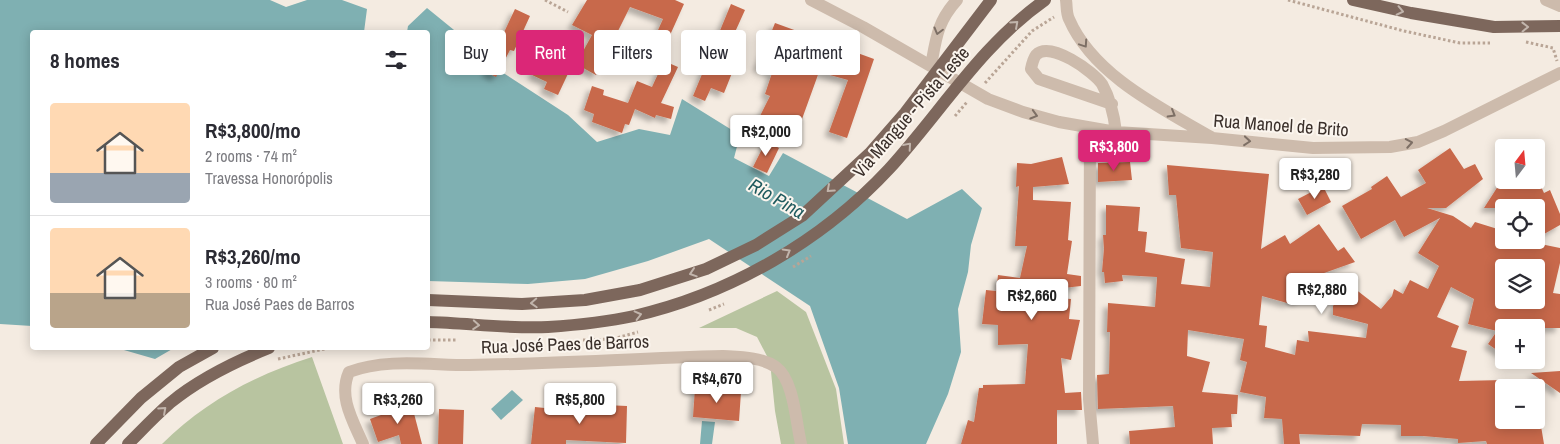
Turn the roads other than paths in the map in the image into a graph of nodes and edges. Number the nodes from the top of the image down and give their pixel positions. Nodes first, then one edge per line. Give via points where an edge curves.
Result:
1 (811, 0) edge
2 (957, 0) edge
3 (991, 0) edge
4 (1044, 0) edge
5 (1066, 0) edge
6 (1353, 0) edge
7 (1546, 0) edge
8 (1560, 6) edge
9 (1558, 26) edge
10 (930, 66) junction
11 (1560, 73) edge
12 (1112, 104) junction
13 (1090, 128) junction
14 (1116, 132) junction
15 (1212, 138) junction
16 (430, 300) edge
17 (430, 322) edge
18 (209, 350) edge
19 (264, 350) edge
20 (96, 444) edge
21 (128, 444) edge
22 (363, 444) edge
23 (801, 444) edge
24 (1093, 444) edge

1 - 10 street, Rua Manoel de Brito
2 -> 10 street via 939,26
3 -> 16 main road via 905,113 870,153 802,216 756,245 706,269 640,290 585,300 522,304
17 -> 4 main road, Via Mangue - Pista Leste via 546,327 598,322 680,303 760,268 798,246 840,215 888,169 988,51 1016,22
5 -> 15 street via 1068,17 1085,48 1132,91
6 -> 9 main road via 1494,27
7 - 8 street
10 -> 13 street, Rua Manoel de Brito via 988,99 1023,112
15 -> 11 street, Rua Manoel de Brito via 1313,148 1418,142
12 - 12 street via 1094,75 1071,59 1043,51 1032,61 1031,69 1039,79
12 - 14 street
13 - 14 street, Rua Manoel de Brito
13 - 24 street via 1089,400
14 - 15 street, Rua Manoel de Brito
18 - 20 main road via 179,367 141,398
21 -> 19 main road via 171,402 235,362
22 - 23 street, Rua José Paes de Barros via 344,399 344,382 348,372 364,367 723,356 760,360 777,368 788,382

